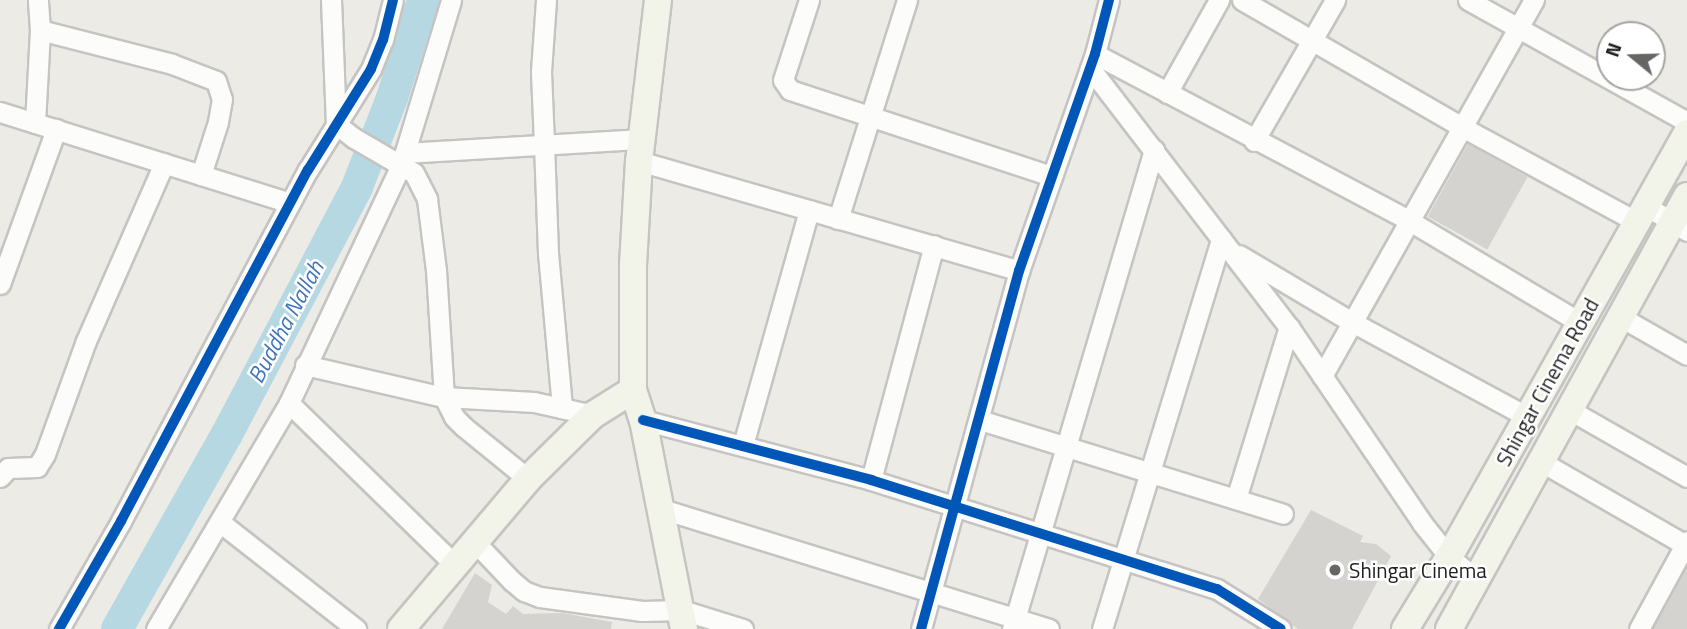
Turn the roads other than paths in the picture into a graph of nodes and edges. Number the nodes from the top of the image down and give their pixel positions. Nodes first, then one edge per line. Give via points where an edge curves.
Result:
1 (38, 0) edge
2 (331, 0) edge
3 (393, 0) edge
4 (451, 0) edge
5 (546, 0) edge
6 (658, 0) edge
7 (809, 0) edge
8 (907, 0) edge
9 (1109, 0) edge
10 (1242, 0) edge
11 (1335, 0) edge
12 (1468, 0) edge
13 (1534, 0) edge
14 (1215, 2) edge
15 (1519, 29) junction
16 (40, 30) junction
17 (1313, 42) junction
18 (1092, 61) junction
19 (1167, 93) junction
20 (0, 112) edge
21 (870, 116) junction
22 (1687, 122) edge
23 (35, 123) junction
24 (336, 124) junction
25 (1462, 127) junction
26 (56, 129) junction
27 (1687, 133) edge
28 (1254, 141) junction
29 (544, 144) junction
30 (641, 150) junction
31 (1154, 150) junction
32 (400, 159) junction
33 (164, 163) junction
34 (201, 175) junction
35 (1052, 176) junction
36 (1687, 196) edge
37 (290, 203) junction
38 (809, 210) junction
39 (1642, 214) junction
40 (838, 219) junction
41 (1408, 220) junction
42 (1680, 226) edge
43 (1225, 244) junction
44 (934, 245) junction
45 (1019, 271) junction
46 (0, 284) edge
47 (1619, 316) junction
48 (1352, 322) junction
49 (1581, 323) junction
50 (1289, 327) junction
51 (1687, 355) edge
52 (305, 365) junction
53 (1322, 376) junction
54 (632, 390) junction
55 (444, 397) junction
56 (289, 403) junction
57 (562, 408) junction
58 (1568, 409) junction
59 (593, 415) junction
60 (1528, 417) junction
61 (643, 420) junction
62 (980, 420) junction
63 (743, 445) junction
64 (1066, 446) junction
65 (1540, 461) junction
66 (1147, 472) junction
67 (0, 477) edge
68 (1687, 477) edge
69 (528, 479) junction
70 (871, 480) junction
71 (1236, 499) junction
72 (957, 506) junction
73 (662, 509) junction
74 (1283, 513) dead end
75 (221, 523) junction
76 (1041, 534) junction
77 (475, 542) junction
78 (1686, 544) edge
79 (1449, 557) junction
80 (1123, 559) junction
81 (455, 565) junction
82 (1477, 580) junction
83 (931, 595) junction
84 (683, 620) edge
85 (1013, 623) edge
86 (59, 629) edge
87 (156, 629) edge
88 (356, 629) edge
89 (401, 629) edge
90 (743, 629) edge
91 (921, 629) edge
92 (1049, 629) edge
93 (1102, 629) edge
94 (1281, 629) edge
95 (1405, 629) edge
96 (1449, 629) edge
97 (1639, 629) edge

1 - 16 street
2 - 24 street
3 - 24 street via 371,69
4 - 32 street
5 - 29 street via 541,72
6 - 30 street
7 - 21 street via 785,85 796,94
8 - 21 street
9 - 18 street
10 - 17 street
11 - 17 street
12 - 15 street
13 - 15 street
14 - 19 street
15 - 22 street
15 - 25 street
16 - 23 street
16 - 34 street via 172,64 216,81 222,99
17 - 25 street
17 - 28 street
18 - 19 street
18 - 31 street
18 - 35 street
19 - 28 street
20 - 23 street
21 - 35 street
21 - 40 street
23 - 26 street
24 - 32 street via 354,138
24 - 37 street
25 - 39 street
25 - 41 street
26 - 33 street
26 - 46 street
27 - 39 street, Shingar Cinema Road
28 - 41 street
29 - 30 street
29 - 32 street
29 - 57 street
30 - 38 street
30 - 54 street via 633,265
31 - 43 street
31 - 64 street
32 - 52 street
32 - 55 street via 428,199
33 - 34 street
33 - 67 street via 86,341 45,454 37,467 8,468
34 - 37 street
35 - 45 street
36 - 42 street, Shingar Cinema Road
37 - 86 street
38 - 40 street
38 - 63 street
39 - 42 street
39 - 49 street, Shingar Cinema Road
40 - 44 street
41 - 48 street
41 - 49 street
42 - 47 street, Shingar Cinema Road
43 - 48 street
43 - 50 street
43 - 66 street
44 - 45 street
44 - 70 street
45 - 62 street
47 - 51 street
47 - 58 street, Shingar Cinema Road
48 - 53 street
48 - 60 street
49 - 60 street, Shingar Cinema Road
50 - 53 street
50 - 71 street
52 - 55 street
52 - 56 street
53 - 79 street
54 - 59 street
54 - 61 street
55 - 57 street
55 - 69 street via 464,426
56 - 75 street
56 - 81 street
57 - 59 street
58 - 65 street, Shingar Cinema Road
58 - 68 street
59 - 69 street
60 - 79 street, Shingar Cinema Road
61 - 63 street
61 - 73 street
62 - 64 street
62 - 72 street
63 - 70 street
64 - 66 street
64 - 76 street
65 - 78 street
65 - 82 street, Shingar Cinema Road
66 - 71 street
66 - 80 street
69 - 77 street
70 - 72 street
71 - 74 street
72 - 76 street
72 - 83 street
73 - 83 street
73 - 84 street
75 - 87 street
75 - 88 street
76 - 80 street
76 - 85 street
77 - 81 street
77 - 84 street via 512,581 540,597
78 - 97 street
79 - 82 street
79 - 95 street, Shingar Cinema Road
80 - 93 street
80 - 94 street via 1217,589
81 - 89 street
82 - 96 street, Shingar Cinema Road
83 - 85 street
83 - 91 street
84 - 90 street
85 - 92 street

